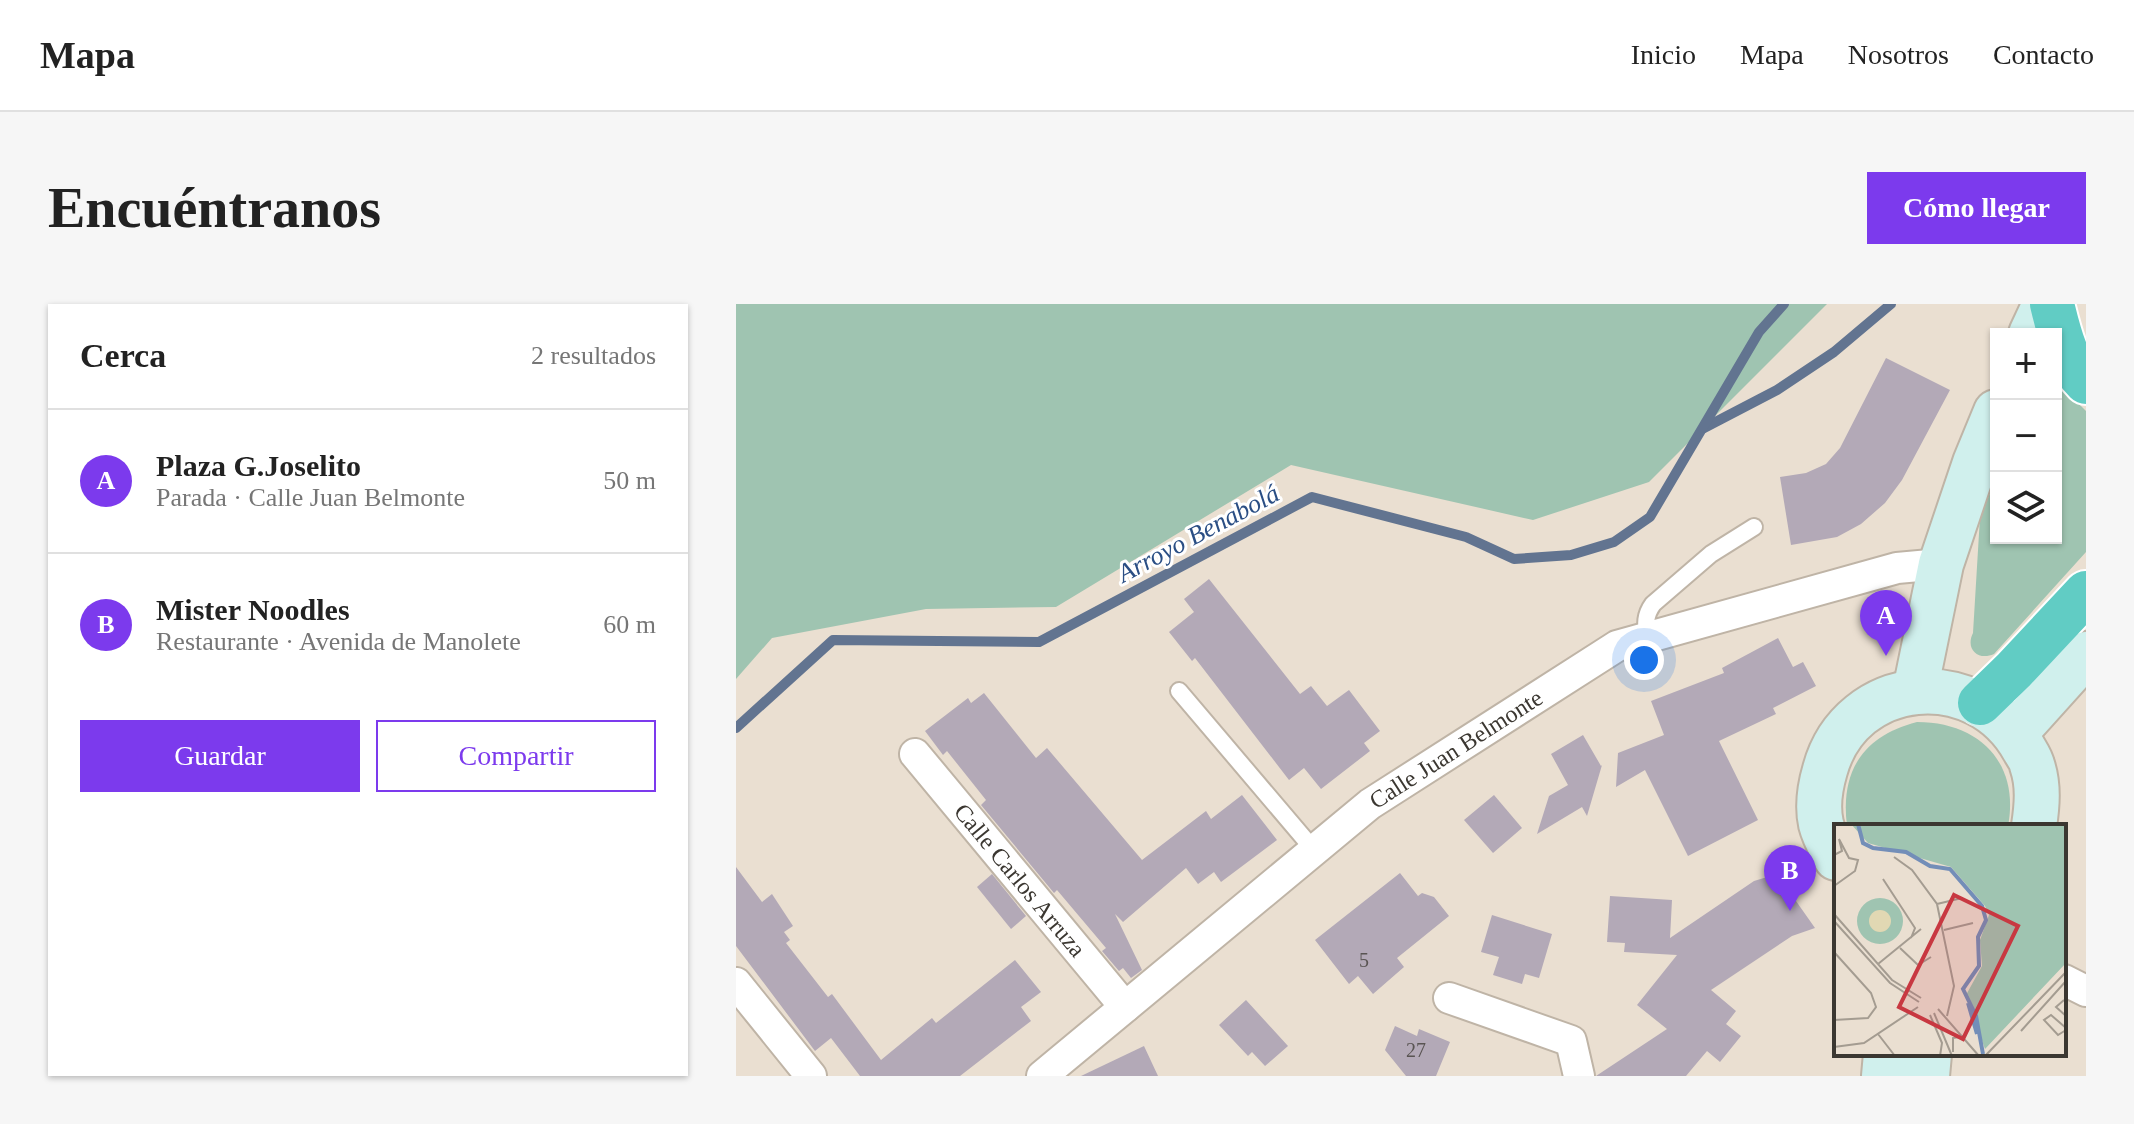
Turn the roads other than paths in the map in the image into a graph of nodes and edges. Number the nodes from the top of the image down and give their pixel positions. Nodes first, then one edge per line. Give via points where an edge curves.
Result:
1 (2045, 304) edge
2 (2052, 304) edge
3 (2034, 328) edge
4 (2086, 382) edge
5 (1990, 427) edge
6 (1754, 527) dead end
7 (1941, 564) junction
8 (2086, 593) edge
9 (1648, 637) junction
10 (2086, 654) edge
11 (1179, 691) dead end
12 (1915, 691) junction
13 (1980, 703) junction
14 (2015, 733) junction
15 (915, 754) dead end
16 (2034, 824) edge
17 (1314, 850) junction
18 (1834, 854) edge
19 (2066, 981) edge
20 (736, 983) edge
21 (2086, 991) edge
22 (1449, 998) dead end
23 (1125, 1007) junction
24 (1886, 1056) edge
25 (1929, 1056) edge
26 (811, 1076) edge
27 (1042, 1076) edge
28 (1579, 1076) edge
29 (1884, 1076) edge
30 (1927, 1076) edge

1 - 3 street
2 - 4 highway via 2061,341
5 - 7 street
6 - 9 lane via 1711,554 1653,604 1646,617
7 - 9 street, Calle Juan Belmonte via 1897,568
7 - 12 street
8 - 13 highway
9 - 17 street, Calle Juan Belmonte via 1617,646 1370,804
10 - 14 street
11 - 17 lane
12 - 13 street via 1949,692
12 - 18 street via 1870,708 1850,723 1829,753 1820,788 1821,825
13 - 14 street
14 - 16 street via 2032,764 2038,800
15 - 23 street, Calle Carlos Arruza
17 - 23 street, Calle Juan Belmonte
19 - 21 street
20 - 26 street
22 - 28 street via 1571,1041
23 - 27 street, Calle Juan Belmonte
24 - 29 street
25 - 30 street

